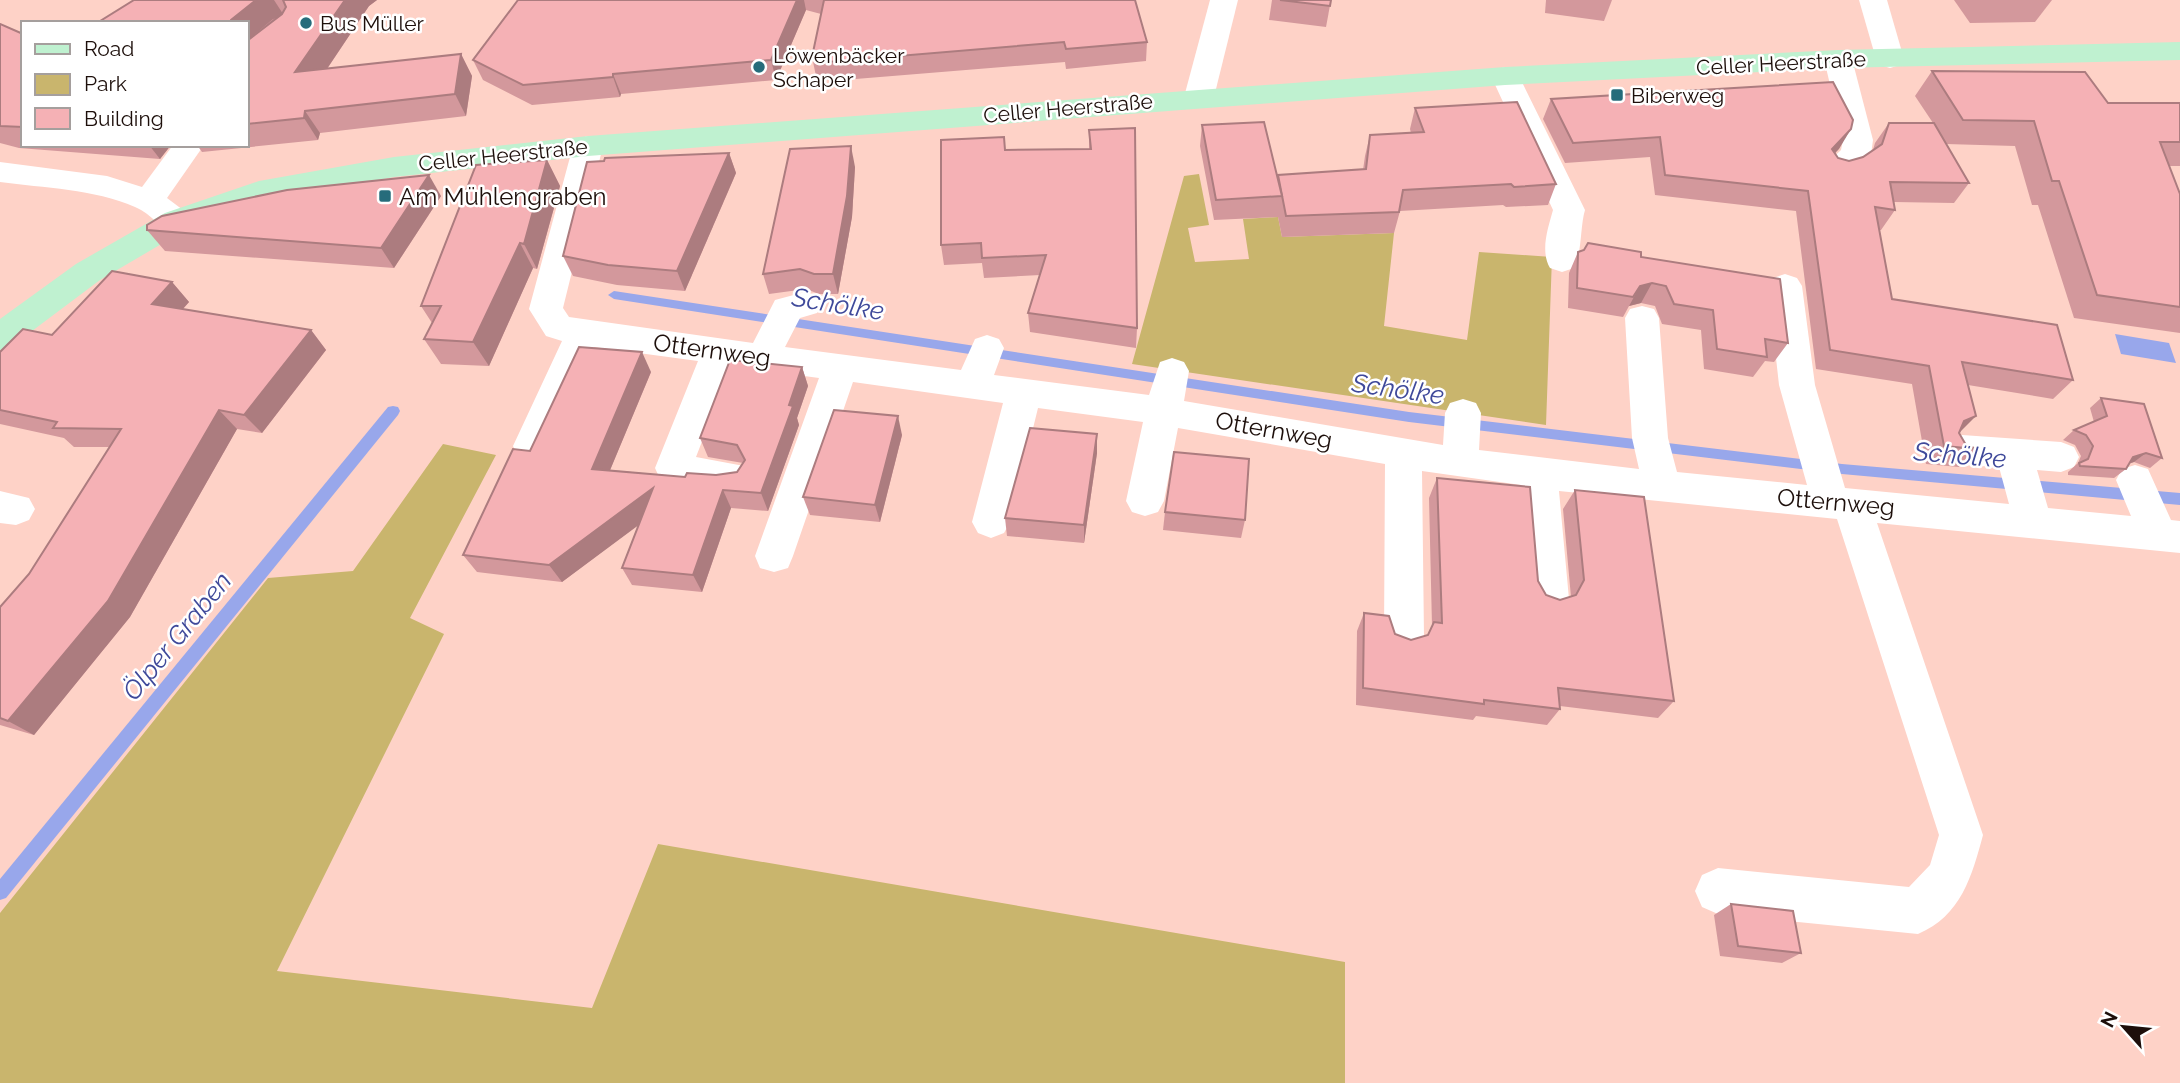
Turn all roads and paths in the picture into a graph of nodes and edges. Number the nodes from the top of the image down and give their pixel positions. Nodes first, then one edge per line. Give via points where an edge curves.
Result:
1 (1224, 0) edge
2 (1873, 0) edge
3 (2180, 51) edge
4 (1890, 59) junction
5 (1838, 60) junction
6 (1505, 76) junction
7 (1199, 97) junction
8 (588, 146) junction
9 (187, 147) edge
10 (1837, 168) edge
11 (0, 172) edge
12 (149, 200) junction
13 (176, 222) junction
14 (1562, 260) dead end
15 (1785, 286) dead end
16 (1642, 318) dead end
17 (583, 333) junction
18 (0, 337) edge
19 (720, 351) junction
20 (840, 368) junction
21 (1024, 392) junction
22 (1168, 392) junction
23 (531, 446) edge
24 (1962, 450) edge
25 (1403, 453) junction
26 (2061, 457) dead end
27 (1657, 465) junction
28 (1539, 473) junction
29 (731, 477) edge
30 (1831, 485) junction
31 (2022, 487) junction
32 (1145, 501) dead end
33 (2155, 516) edge
34 (991, 523) dead end
35 (774, 556) dead end
36 (1549, 599) edge
37 (1404, 637) edge
38 (1718, 891) dead end

1 - 7 street
2 - 4 street
3 - 4 main road, Celler Heerstraße
4 - 5 main road, Celler Heerstraße
5 - 6 main road, Celler Heerstraße
5 - 10 street via 1858,141 1856,155
6 - 7 main road, Celler Heerstraße
6 - 14 street via 1569,210
7 - 8 main road, Celler Heerstraße
8 - 13 main road, Celler Heerstraße via 353,174 259,192
8 - 17 street, Otternweg via 546,309 558,327
9 - 12 street
11 - 12 street via 107,186
12 - 13 street
13 - 18 main road, Celler Heerstraße via 88,272
15 - 30 street via 1797,385
16 - 27 street
17 - 19 street, Otternweg
17 - 23 street
19 - 20 street, Otternweg via 782,327
19 - 29 street via 673,468
20 - 21 street, Otternweg via 980,367
20 - 35 street
21 - 22 street, Otternweg
21 - 34 street
22 - 25 street, Otternweg
22 - 32 street
24 - 31 street
25 - 28 street, Otternweg via 1462,439
25 - 37 street
26 - 31 street
27 - 28 street, Otternweg
27 - 30 street, Otternweg
28 - 36 street
30 - 31 street, Otternweg
30 - 38 street via 1961,835 1949,878 1918,911
31 - 33 street, Otternweg

